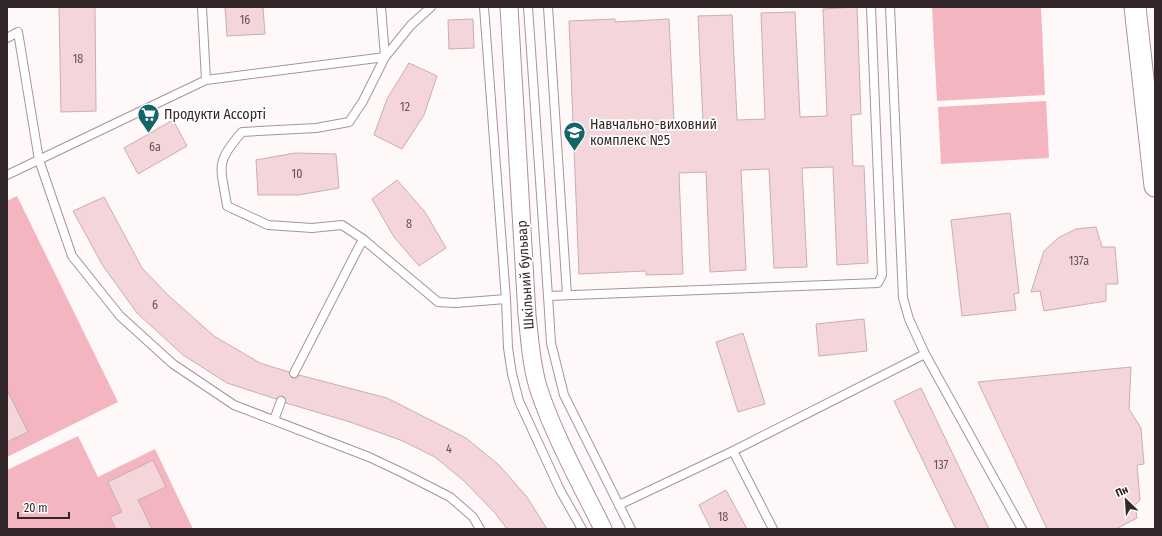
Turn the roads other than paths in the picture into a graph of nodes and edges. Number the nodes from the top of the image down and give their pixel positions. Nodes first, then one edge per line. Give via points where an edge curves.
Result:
1 (202, 7) edge
2 (382, 7) edge
3 (432, 7) edge
4 (484, 7) edge
5 (508, 7) edge
6 (528, 7) edge
7 (548, 7) edge
8 (871, 7) edge
9 (890, 7) edge
10 (1134, 7) edge
11 (7, 38) edge
12 (385, 57) junction
13 (206, 80) junction
14 (39, 160) junction
15 (7, 175) edge
16 (1155, 186) edge
17 (363, 239) junction
18 (566, 295) junction
19 (548, 296) junction
20 (506, 299) junction
21 (925, 354) junction
22 (294, 373) dead end
23 (281, 401) dead end
24 (274, 420) junction
25 (733, 452) junction
26 (620, 506) junction
27 (480, 529) edge
28 (582, 529) edge
29 (603, 529) edge
30 (631, 529) edge
31 (773, 529) edge
32 (1022, 529) edge

1 - 13 lane
2 - 12 lane
3 - 12 lane via 411,25
4 - 20 lane
5 - 29 street, Шкільний бульвар via 526,308 532,362 550,420
6 - 19 lane
7 - 18 lane
8 - 18 lane via 882,275 878,283
9 - 21 lane via 904,298 909,319
10 - 16 street
11 - 14 lane via 18,32
12 - 13 lane
12 - 17 lane via 364,101 349,122 316,128 242,132 226,150 220,164 227,206 268,225 312,228 342,225
13 - 14 lane
14 - 15 lane
14 - 24 lane via 72,256 120,316 178,368 234,404
17 - 20 lane via 438,302
17 - 22 lane
18 - 19 lane
19 - 26 lane via 551,343 564,395
20 - 28 lane via 508,348 519,401 560,490
21 - 25 lane
21 - 32 lane
23 - 24 lane
24 - 27 lane via 369,457 450,497 473,517
25 - 26 lane
25 - 31 lane
26 - 30 lane

